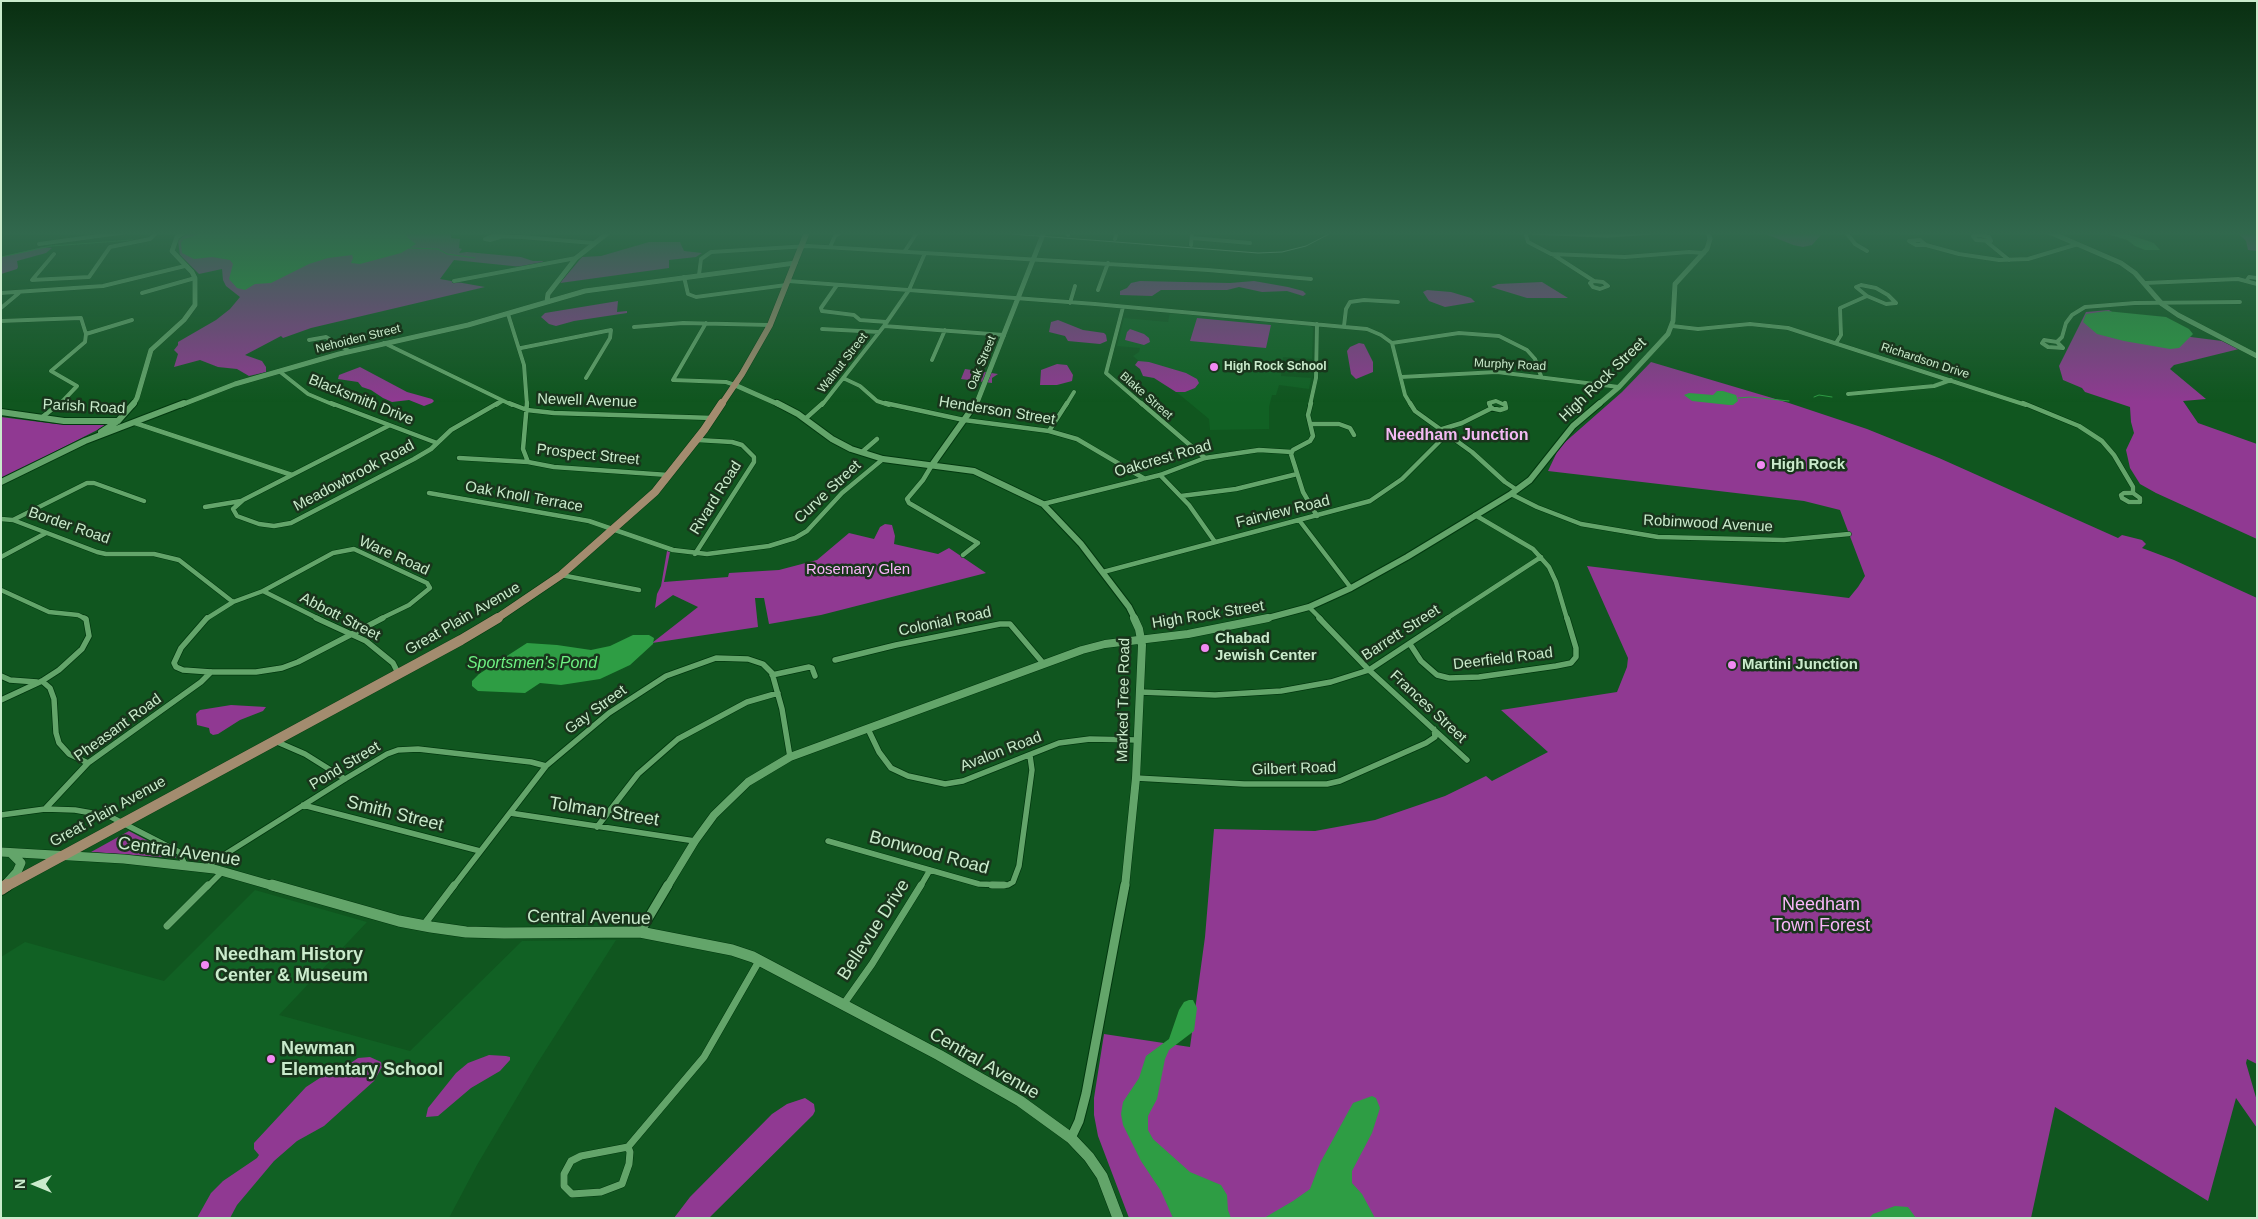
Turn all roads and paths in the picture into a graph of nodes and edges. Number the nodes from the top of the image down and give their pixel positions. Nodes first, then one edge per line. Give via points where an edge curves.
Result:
1 (80, 289) edge
2 (157, 289) edge
3 (195, 289) edge
4 (552, 289) edge
5 (600, 289) edge
6 (687, 289) edge
7 (749, 289) edge
8 (785, 289) edge
9 (834, 289) edge
10 (893, 289) edge
11 (1022, 289) edge
12 (1074, 289) edge
13 (1675, 289) edge
14 (1857, 289) edge
15 (1878, 289) edge
16 (2150, 289) edge
17 (909, 290) junction
18 (1, 293) edge
19 (19, 293) junction
20 (142, 293) dead end
21 (1867, 296) junction
22 (1018, 299) junction
23 (547, 301) junction
24 (1398, 302) dead end
25 (2240, 302) dead end
26 (1070, 303) junction
27 (2162, 304) junction
28 (1123, 307) junction
29 (1, 308) edge
30 (508, 314) junction
31 (132, 320) dead end
32 (1, 322) edge
33 (706, 324) junction
34 (886, 324) junction
35 (1317, 324) junction
36 (770, 325) junction
37 (1344, 326) junction
38 (1672, 326) junction
39 (634, 327) dead end
40 (822, 329) dead end
41 (945, 330) junction
42 (879, 332) junction
43 (86, 334) junction
44 (1004, 335) junction
45 (309, 340) dead end
46 (1836, 342) junction
47 (2057, 342) junction
48 (384, 343) junction
49 (1392, 343) junction
50 (520, 348) junction
51 (349, 351) junction
52 (2257, 356) edge
53 (932, 360) dead end
54 (279, 371) junction
55 (1541, 376) junction
56 (1401, 377) junction
57 (586, 378) dead end
58 (843, 378) junction
59 (1951, 380) junction
60 (735, 384) junction
61 (1619, 387) junction
62 (1074, 392) dead end
63 (1848, 394) dead end
64 (502, 400) junction
65 (1492, 408) dead end
66 (527, 410) junction
67 (1, 412) edge
68 (40, 418) junction
69 (713, 418) junction
70 (805, 419) junction
71 (964, 420) junction
72 (118, 421) junction
73 (135, 423) junction
74 (1310, 424) junction
75 (388, 426) junction
76 (1439, 430) junction
77 (1049, 431) junction
78 (1354, 435) dead end
79 (1446, 435) junction
80 (877, 439) dead end
81 (698, 440) junction
82 (85, 441) junction
83 (437, 443) junction
84 (862, 452) junction
85 (1292, 452) junction
86 (459, 458) dead end
87 (883, 458) junction
88 (1205, 458) junction
89 (528, 462) junction
90 (932, 464) junction
91 (292, 474) junction
92 (1160, 474) junction
93 (1297, 474) junction
94 (669, 475) junction
95 (1145, 479) junction
96 (1, 482) edge
97 (1514, 492) junction
98 (429, 493) dead end
99 (2133, 493) dead end
100 (1181, 496) junction
101 (244, 500) junction
102 (144, 501) dead end
103 (1042, 504) junction
104 (204, 507) dead end
105 (1475, 515) junction
106 (1317, 516) junction
107 (1, 519) edge
108 (13, 520) junction
109 (1299, 520) junction
110 (614, 529) junction
111 (46, 533) junction
112 (1849, 534) dead end
113 (1215, 542) junction
114 (695, 554) junction
115 (963, 555) dead end
116 (1, 557) edge
117 (1540, 557) junction
118 (1103, 572) junction
119 (562, 575) junction
120 (1351, 588) junction
121 (1, 590) edge
122 (262, 590) junction
123 (639, 590) dead end
124 (233, 602) junction
125 (1309, 607) junction
126 (350, 634) junction
127 (1142, 639) junction
128 (1410, 644) junction
129 (836, 660) dead end
130 (1043, 663) junction
131 (1369, 670) junction
132 (211, 672) junction
133 (398, 673) junction
134 (772, 675) junction
135 (1, 676) edge
136 (815, 676) dead end
137 (42, 682) junction
138 (1140, 692) junction
139 (778, 693) junction
140 (1, 700) edge
141 (868, 729) junction
142 (1434, 729) junction
143 (273, 740) junction
144 (1137, 740) junction
145 (1030, 756) junction
146 (790, 757) junction
147 (1467, 760) dead end
148 (88, 763) junction
149 (546, 766) junction
150 (1136, 778) junction
151 (345, 779) junction
152 (303, 805) junction
153 (45, 809) junction
154 (510, 813) junction
155 (1, 815) edge
156 (122, 822) junction
157 (597, 827) junction
158 (694, 841) junction
159 (828, 841) dead end
160 (480, 851) junction
161 (6, 852) edge
162 (59, 856) junction
163 (185, 865) junction
164 (204, 868) junction
165 (930, 870) junction
166 (222, 871) junction
167 (1, 889) edge
168 (167, 926) dead end
169 (423, 926) junction
170 (640, 932) junction
171 (759, 961) junction
172 (843, 1006) junction
173 (1072, 1138) junction
174 (628, 1147) junction
175 (1118, 1218) edge

1 - 19 street
2 - 20 street
3 - 72 street via 195,305 184,320 151,350 137,398
4 - 23 street
5 - 23 street, Nehoiden Street
6 - 7 street via 688,294 696,297
8 - 36 main road, Great Plain Avenue
9 - 34 street via 822,311
10 - 17 street
11 - 22 street, Oak Street
12 - 26 street
13 - 38 street
14 - 21 street
15 - 21 street via 1896,303 1886,304
16 - 27 street
17 - 22 street
17 - 34 street, Walnut Street
18 - 19 street
19 - 29 street
21 - 46 street via 1840,308 1841,335
22 - 26 street
22 - 44 street, Oak Street
23 - 30 street, Nehoiden Street
24 - 37 street via 1350,302
25 - 27 street
26 - 28 street
27 - 47 street via 2085,306 2072,315
27 - 52 street via 2196,326
28 - 35 street
28 - 88 street, Blake Street via 1106,373
30 - 48 street, Nehoiden Street
30 - 50 street, Prospect Street
31 - 43 street
32 - 43 street via 77,317 83,321
33 - 36 street
33 - 39 street
33 - 60 street via 673,380
34 - 41 street
34 - 42 street, Walnut Street
35 - 37 street
35 - 74 street via 1316,378 1308,415
36 - 60 main road, Great Plain Avenue
37 - 49 street via 1381,334
38 - 46 street, Richardson Drive via 1709,330 1750,324 1775,325
38 - 61 street, High Rock Street
40 - 42 street
41 - 44 street
41 - 53 street
42 - 58 street, Walnut Street
43 - 68 street via 82,346 51,372 76,384 76,389
44 - 71 street, Oak Street via 975,406
45 - 51 street via 326,337
46 - 59 street, Richardson Drive
47 - 47 street via 2047,340 2042,343 2062,348
48 - 51 street, Nehoiden Street
48 - 64 street, Newell Avenue
49 - 55 street via 1466,333 1500,336 1529,352
49 - 56 street, Robinwood Avenue
50 - 57 street via 611,330 610,338
50 - 66 street, Prospect Street
51 - 54 street, Nehoiden Street
54 - 73 street, Nehoiden Street via 235,384
54 - 75 street, Blacksmith Drive via 308,394
55 - 56 street, Murphy Road via 1486,372
55 - 61 street, Murphy Road
56 - 76 street, Robinwood Avenue via 1410,404
58 - 70 street, Walnut Street via 825,402
58 - 71 street, Henderson Street via 860,386 877,400 900,408
59 - 63 street via 1934,386
59 - 99 street, Richardson Drive via 2037,408 2092,433 2114,455
60 - 69 main road, Great Plain Avenue
60 - 70 street, Marked Tree Road via 781,404
61 - 97 street, High Rock Street via 1573,426 1543,467
62 - 77 street
64 - 66 street, Newell Avenue
64 - 83 street, Meadowbrook Road via 462,423
65 - 76 street
66 - 69 street, Newell Avenue
66 - 89 street, Prospect Street via 523,450
67 - 68 street, Parish Road
68 - 72 street, Parish Road
69 - 81 main road, Great Plain Avenue
70 - 84 street, Marked Tree Road via 838,443
71 - 77 street, Henderson Street
71 - 90 street, Oak Street
72 - 73 street, Parish Road
72 - 82 street
73 - 82 street, Nehoiden Street
73 - 91 street, Meadowbrook Road
74 - 78 street via 1340,424 1350,428
74 - 85 street via 1311,439
75 - 83 street, Blacksmith Drive
75 - 91 street
76 - 79 street, Robinwood Avenue
77 - 95 street, Henderson Street via 1077,439
79 - 97 street, Robinwood Avenue via 1472,452
79 - 106 street, Fairview Road via 1411,471 1378,497
80 - 84 street
81 - 94 main road, Great Plain Avenue
81 - 114 street, Rivard Road via 742,445 754,457 754,462
82 - 96 street, Nehoiden Street
83 - 101 street, Meadowbrook Road via 414,459 290,523 267,525 237,516 233,509
84 - 87 street, Marked Tree Road
85 - 88 street, Oakcrest Road via 1259,450
85 - 93 street
86 - 89 street
87 - 90 street, Marked Tree Road
87 - 114 street, Curve Street via 842,493 807,531 795,538 740,551
88 - 92 street, Oakcrest Road
89 - 94 street, Prospect Street via 554,467
90 - 103 street, Marked Tree Road via 974,471
90 - 115 street via 907,499 978,543
91 - 101 street, Meadowbrook Road
92 - 95 street, Oakcrest Road
92 - 100 street
93 - 100 street via 1236,489
93 - 106 street
94 - 110 main road, Great Plain Avenue
95 - 103 street, Oakcrest Road
97 - 105 street, High Rock Street
97 - 112 street, Robinwood Avenue via 1537,507 1582,524 1658,536 1810,540
98 - 110 street, Oak Knoll Terrace via 589,521
100 - 113 street
101 - 104 street
102 - 108 street via 87,483
103 - 118 street, Marked Tree Road
105 - 117 street, Deerfield Road
105 - 120 street, High Rock Street
106 - 109 street, Fairview Road
107 - 108 street, Border Road
108 - 111 street, Border Road
109 - 113 street, Fairview Road
109 - 120 street
110 - 114 street, Curve Street
110 - 119 main road, Great Plain Avenue
111 - 116 street
111 - 124 street, Border Road via 106,554 154,554 179,560
113 - 118 street, Fairview Road
117 - 128 street, Barrett Street
117 - 128 street, Deerfield Road via 1556,582 1573,638 1576,657 1571,662 1479,677 1448,678 1437,675 1421,661
118 - 127 street, Marked Tree Road via 1129,608
119 - 123 street
119 - 133 main road, Great Plain Avenue via 492,622
120 - 125 street, High Rock Street
121 - 137 street via 50,612 86,619 89,636 82,650
122 - 124 street
122 - 126 street, Abbott Street
122 - 126 street, Ware Road via 332,553 354,549 427,583 430,588 418,600
124 - 132 street via 202,621 174,662 183,670
125 - 127 street, High Rock Street via 1246,624
125 - 131 street, Frances Street
126 - 132 street via 282,668 256,672
126 - 133 street, Abbott Street via 381,652 393,662
127 - 130 street, High Rock Street via 1105,644
127 - 138 street, Marked Tree Road
128 - 131 street, Barrett Street
129 - 130 street, Colonial Road via 896,645 1010,624
130 - 141 street, High Rock Street
131 - 138 street, Barrett Street via 1331,682 1281,691 1215,695
131 - 142 street, Frances Street
132 - 148 street, Pheasant Road
133 - 143 main road, Great Plain Avenue
134 - 136 street via 809,667
134 - 139 street
134 - 149 street, Gay Street via 763,664 745,659 716,658 685,668 666,676 609,713
135 - 137 street via 27,683
137 - 140 street
137 - 148 street via 50,688 54,699 59,743 69,754
138 - 144 street, Marked Tree Road
139 - 146 street
139 - 157 street via 747,702 678,739 638,774
141 - 145 street, Avalon Road via 891,768 908,776 945,784 963,781
141 - 146 street, High Rock Street
142 - 147 street, Frances Street
142 - 150 street, Gilbert Road via 1435,737 1426,743 1356,775 1327,784 1244,784
143 - 151 street via 305,754
143 - 156 main road, Great Plain Avenue
144 - 145 street, Avalon Road via 1074,740 1058,743
144 - 150 street, Marked Tree Road
145 - 165 street, Bonwood Road via 1028,815 1020,866 1012,882 998,886 979,884
146 - 158 street, High Rock Street via 731,796
148 - 153 street, Pheasant Road
149 - 151 street, Pond Street via 427,750 398,750
149 - 154 street, Gay Street
150 - 173 street, Marked Tree Road via 1125,890 1086,1094
151 - 152 street, Pond Street
152 - 160 street, Smith Street
152 - 164 street, Pond Street
153 - 155 street
153 - 156 street via 75,810 109,816
154 - 157 street, Tolman Street
154 - 160 street, Gay Street
156 - 162 main road, Great Plain Avenue
156 - 163 street via 179,852
157 - 158 street, Tolman Street
158 - 170 street, High Rock Street
159 - 165 street, Bonwood Road
160 - 169 street, Gay Street
161 - 162 main road, Central Avenue
161 - 167 main road via 20,860 21,865
162 - 163 main road, Central Avenue
162 - 167 main road, Great Plain Avenue
163 - 164 main road, Central Avenue
164 - 166 main road, Central Avenue
165 - 172 street, Bellevue Drive
166 - 168 street
166 - 169 main road, Central Avenue
169 - 170 main road, Central Avenue via 466,932
170 - 171 main road, Central Avenue via 732,950
171 - 172 main road, Central Avenue
171 - 174 street via 704,1057
172 - 173 main road, Central Avenue via 1020,1101
173 - 175 main road, Central Avenue via 1102,1176
174 - 174 street via 571,1161 564,1174 564,1186 572,1194 601,1192 622,1184 629,1164

